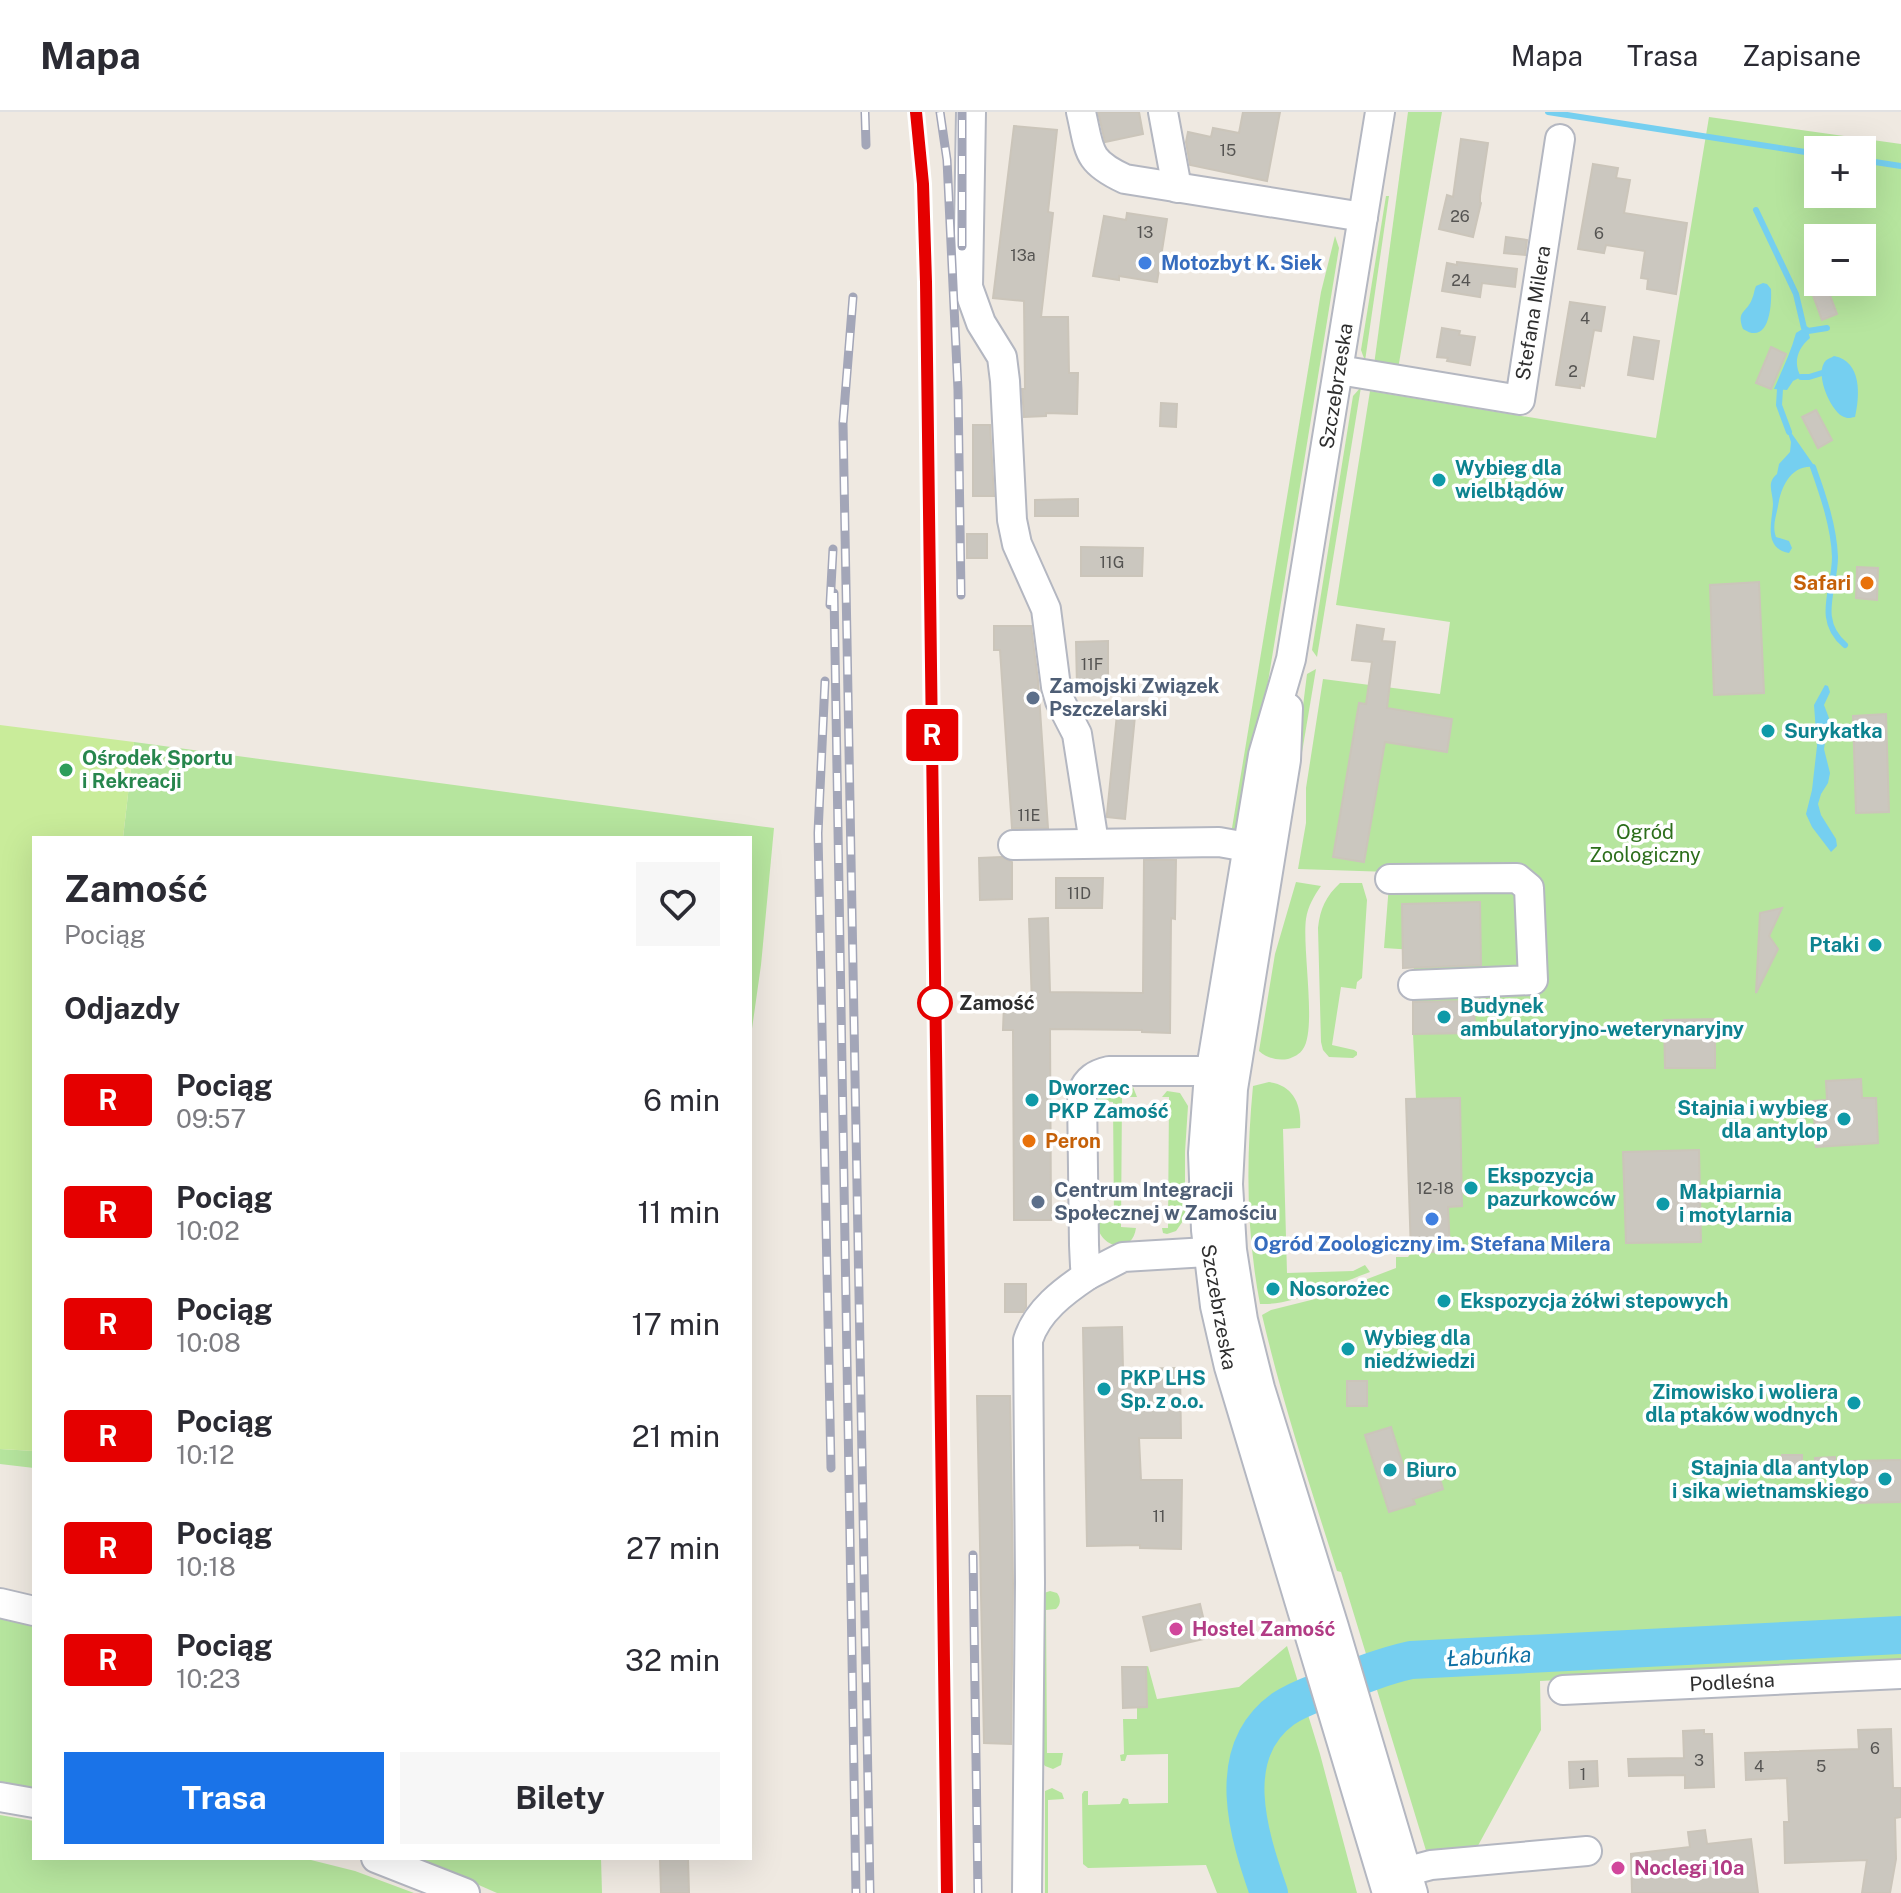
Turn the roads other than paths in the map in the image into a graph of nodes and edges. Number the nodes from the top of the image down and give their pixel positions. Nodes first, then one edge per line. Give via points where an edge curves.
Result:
1 (971, 112) edge
2 (1081, 112) edge
3 (1163, 112) edge
4 (1380, 112) edge
5 (1560, 139) dead end
6 (1177, 188) junction
7 (1363, 217) junction
8 (1339, 370) junction
9 (1291, 659) junction
10 (1094, 843) junction
11 (1013, 845) dead end
12 (1247, 847) junction
13 (1390, 879) dead end
14 (1413, 985) dead end
15 (1224, 1071) junction
16 (1220, 1251) junction
17 (1088, 1275) junction
18 (0, 1603) edge
19 (32, 1611) edge
20 (1901, 1674) edge
21 (1563, 1690) dead end
22 (0, 1797) edge
23 (32, 1803) edge
24 (1587, 1851) dead end
25 (381, 1860) edge
26 (1397, 1884) edge
27 (465, 1893) edge
28 (1027, 1893) edge

1 - 10 street via 968,287 981,323 1002,357 1012,520 1046,609 1056,687 1077,734
2 - 6 street via 1090,153 1103,169 1125,179
3 - 6 street
4 - 7 street, Szczebrzeska
5 - 8 street, Stefana Milera via 1520,400
6 - 7 street
7 - 8 street, Szczebrzeska
8 - 9 street, Szczebrzeska
9 - 12 street, Szczebrzeska via 1263,755
9 - 15 street, Szczebrzeska via 1286,760
10 - 11 street
10 - 12 street via 1219,842
12 - 15 street, Szczebrzeska
13 - 14 street via 1517,878 1529,888 1533,980
15 - 16 street, Szczebrzeska via 1230,1126
15 - 17 street via 1109,1071 1088,1081 1082,1093
16 - 17 street via 1123,1257
16 - 26 street, Szczebrzeska via 1241,1310 1322,1632
17 - 28 street via 1055,1299 1028,1340
18 - 19 street
20 - 21 street, Podleśna
22 - 23 street
24 - 26 street via 1431,1865
25 - 27 street

